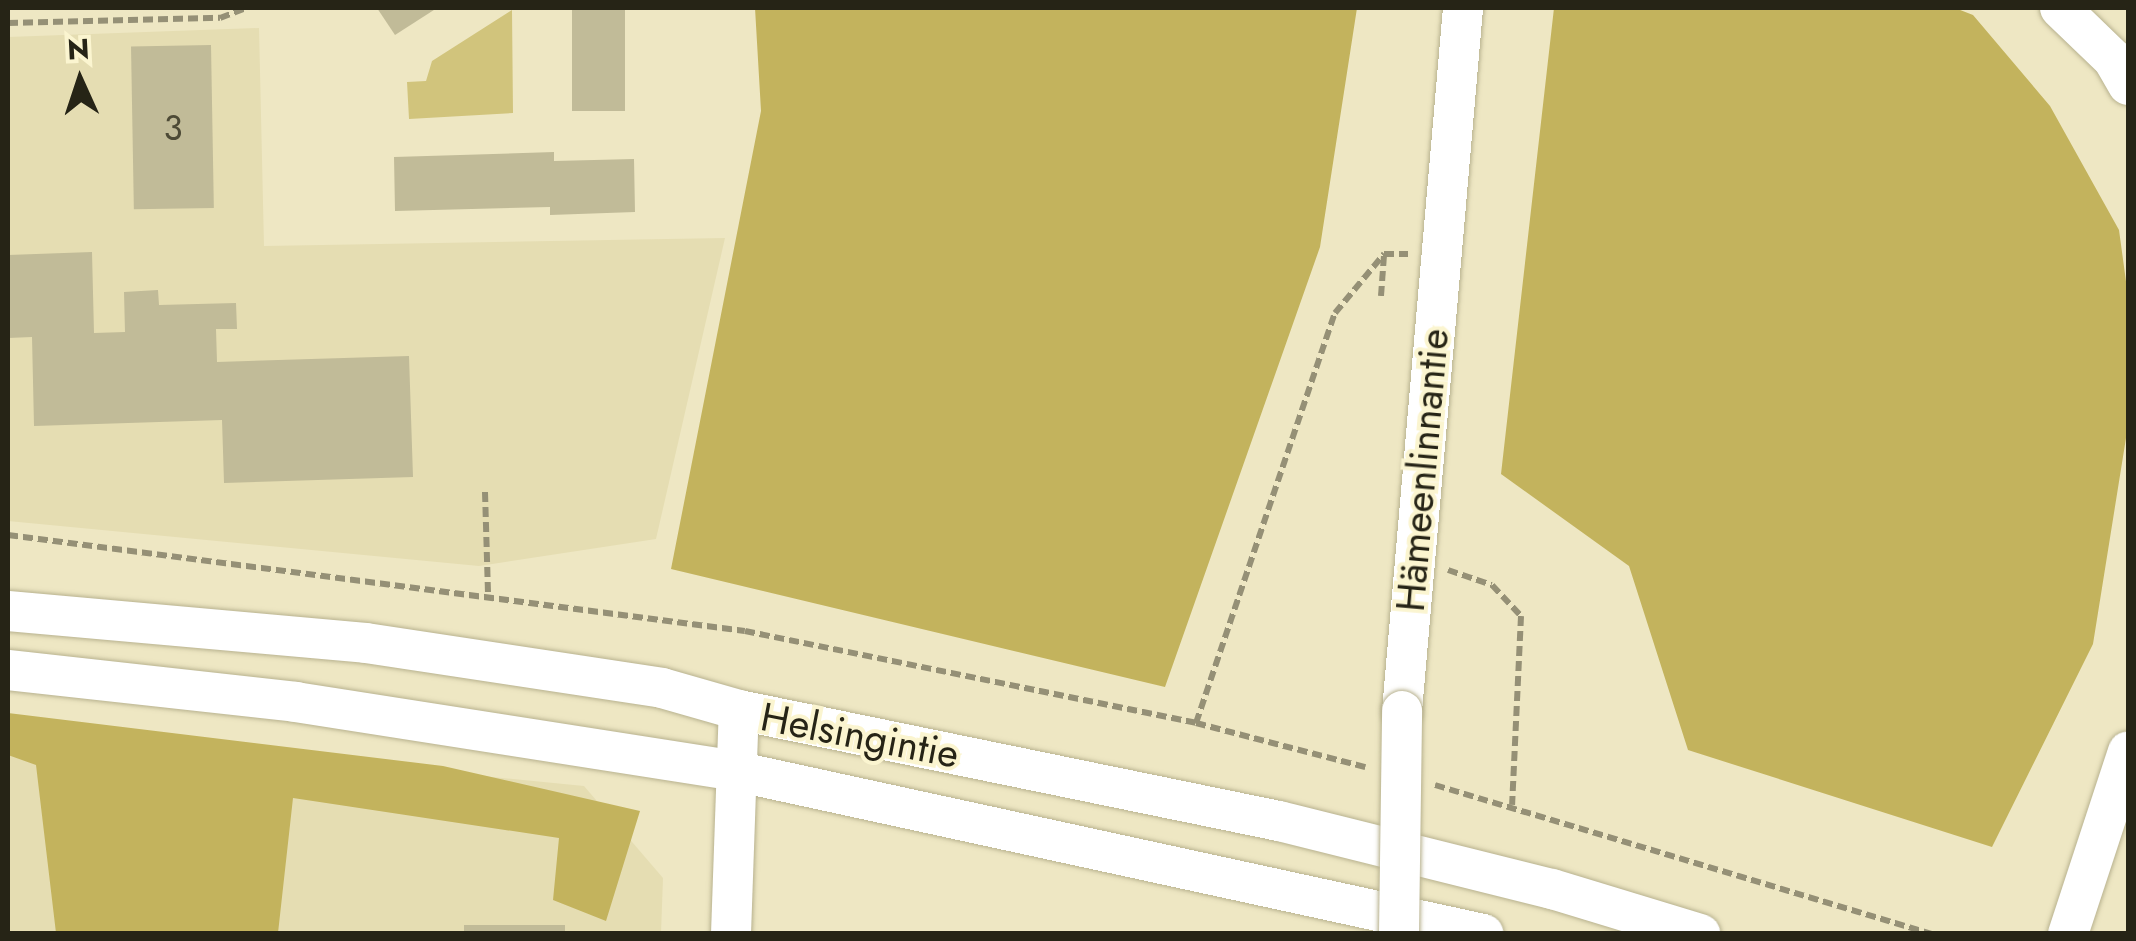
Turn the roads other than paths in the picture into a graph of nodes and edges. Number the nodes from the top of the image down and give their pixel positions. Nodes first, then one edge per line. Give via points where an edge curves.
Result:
1 (1463, 8) edge
2 (1477, 8) edge
3 (2060, 8) edge
4 (1457, 60) junction
5 (2128, 84) edge
6 (8, 611) edge
7 (8, 670) edge
8 (739, 710) junction
9 (2128, 752) edge
10 (735, 770) junction
11 (732, 934) edge
12 (1398, 934) edge
13 (1483, 934) edge
14 (1700, 934) edge
15 (2068, 934) edge

1 - 4 main road, Hämeenlinnantie
2 - 4 main road
3 - 5 main road
4 - 12 main road, Hämeenlinnantie, bridge via 1402,711
6 - 8 main road, Helsingintie via 366,644 662,688
7 - 10 main road, Helsingintie via 296,702
8 - 10 main road
8 - 14 main road, Helsingintie via 1279,821 1552,888
9 - 15 main road
10 - 11 main road
10 - 13 main road, Helsingintie

